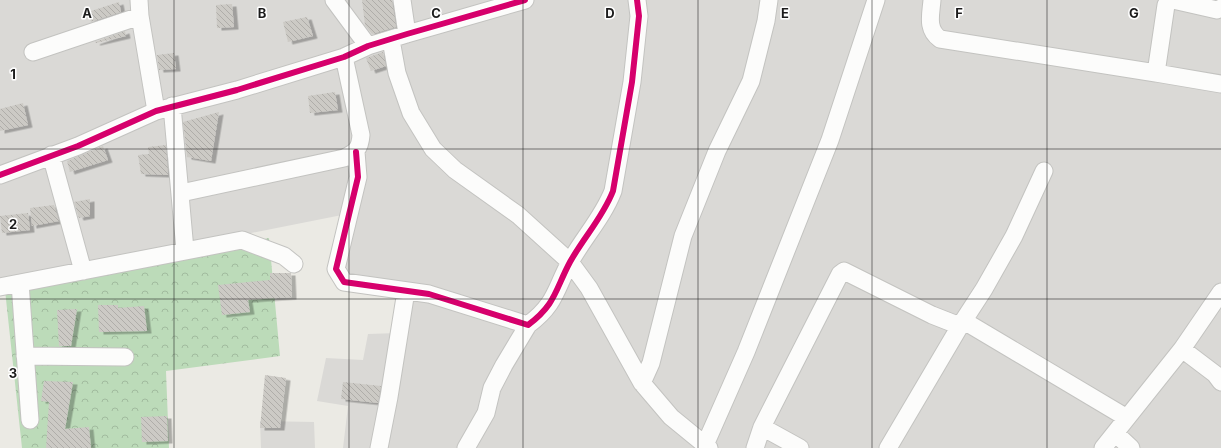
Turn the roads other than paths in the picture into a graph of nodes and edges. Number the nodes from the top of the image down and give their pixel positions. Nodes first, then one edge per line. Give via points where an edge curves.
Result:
1 (334, 0) edge
2 (402, 0) edge
3 (525, 0) edge
4 (637, 0) edge
5 (769, 0) edge
6 (876, 0) edge
7 (932, 0) edge
8 (139, 8) edge
9 (1221, 8) edge
10 (407, 34) junction
11 (391, 40) junction
12 (368, 46) junction
13 (33, 52) dead end
14 (344, 57) junction
15 (1156, 73) junction
16 (1221, 84) edge
17 (172, 106) junction
18 (156, 111) junction
19 (356, 152) junction
20 (51, 155) junction
21 (1044, 171) dead end
22 (0, 175) edge
23 (181, 193) junction
24 (185, 250) junction
25 (570, 262) junction
26 (294, 264) dead end
27 (83, 271) junction
28 (20, 283) junction
29 (0, 287) edge
30 (406, 291) junction
31 (1221, 292) edge
32 (1216, 314) edge
33 (962, 323) junction
34 (528, 325) junction
35 (1182, 348) junction
36 (25, 356) junction
37 (125, 357) dead end
38 (1221, 382) edge
39 (642, 383) junction
40 (1127, 418) junction
41 (30, 420) dead end
42 (762, 427) junction
43 (1115, 433) junction
44 (707, 447) edge
45 (379, 448) edge
46 (466, 448) edge
47 (755, 448) edge
48 (800, 448) edge
49 (888, 448) edge
50 (1103, 448) edge
51 (1131, 448) edge

1 - 12 street
2 - 10 street
3 - 10 street
4 - 25 street via 639,16 632,82 616,178 607,207
5 - 39 street via 751,81 717,151 683,236 652,357
6 - 44 street via 830,140
7 - 15 street via 930,27 933,34 940,39
8 - 13 street
8 - 18 street
9 - 15 street via 1217,10 1173,0 1166,5
10 - 11 street
11 - 12 street
11 - 25 street via 397,73 411,113 433,149 455,170 518,216
12 - 14 street
14 - 17 street via 237,90
14 - 19 street via 361,135
15 - 16 street
17 - 18 street
17 - 23 street
18 - 20 street via 78,146
19 - 23 street via 344,158
19 - 30 street via 358,177 336,270 344,282
20 - 22 street
20 - 27 street
21 - 33 street via 1014,236
23 - 24 street
24 - 26 street via 242,240 284,256
24 - 27 street
25 - 34 street via 548,308
25 - 39 street via 589,288
27 - 28 street
28 - 29 street
28 - 36 street
30 - 34 street via 429,294
30 - 45 street
31 - 32 street
32 - 35 street
33 - 40 street
33 - 42 street via 932,315 844,271 840,274
33 - 49 street
34 - 46 street via 501,370 492,388 486,413
35 - 38 street via 1215,374
35 - 40 street
36 - 37 street
36 - 41 street
39 - 44 street via 671,417
40 - 43 street
42 - 47 street
42 - 48 street
43 - 50 street
43 - 51 street

